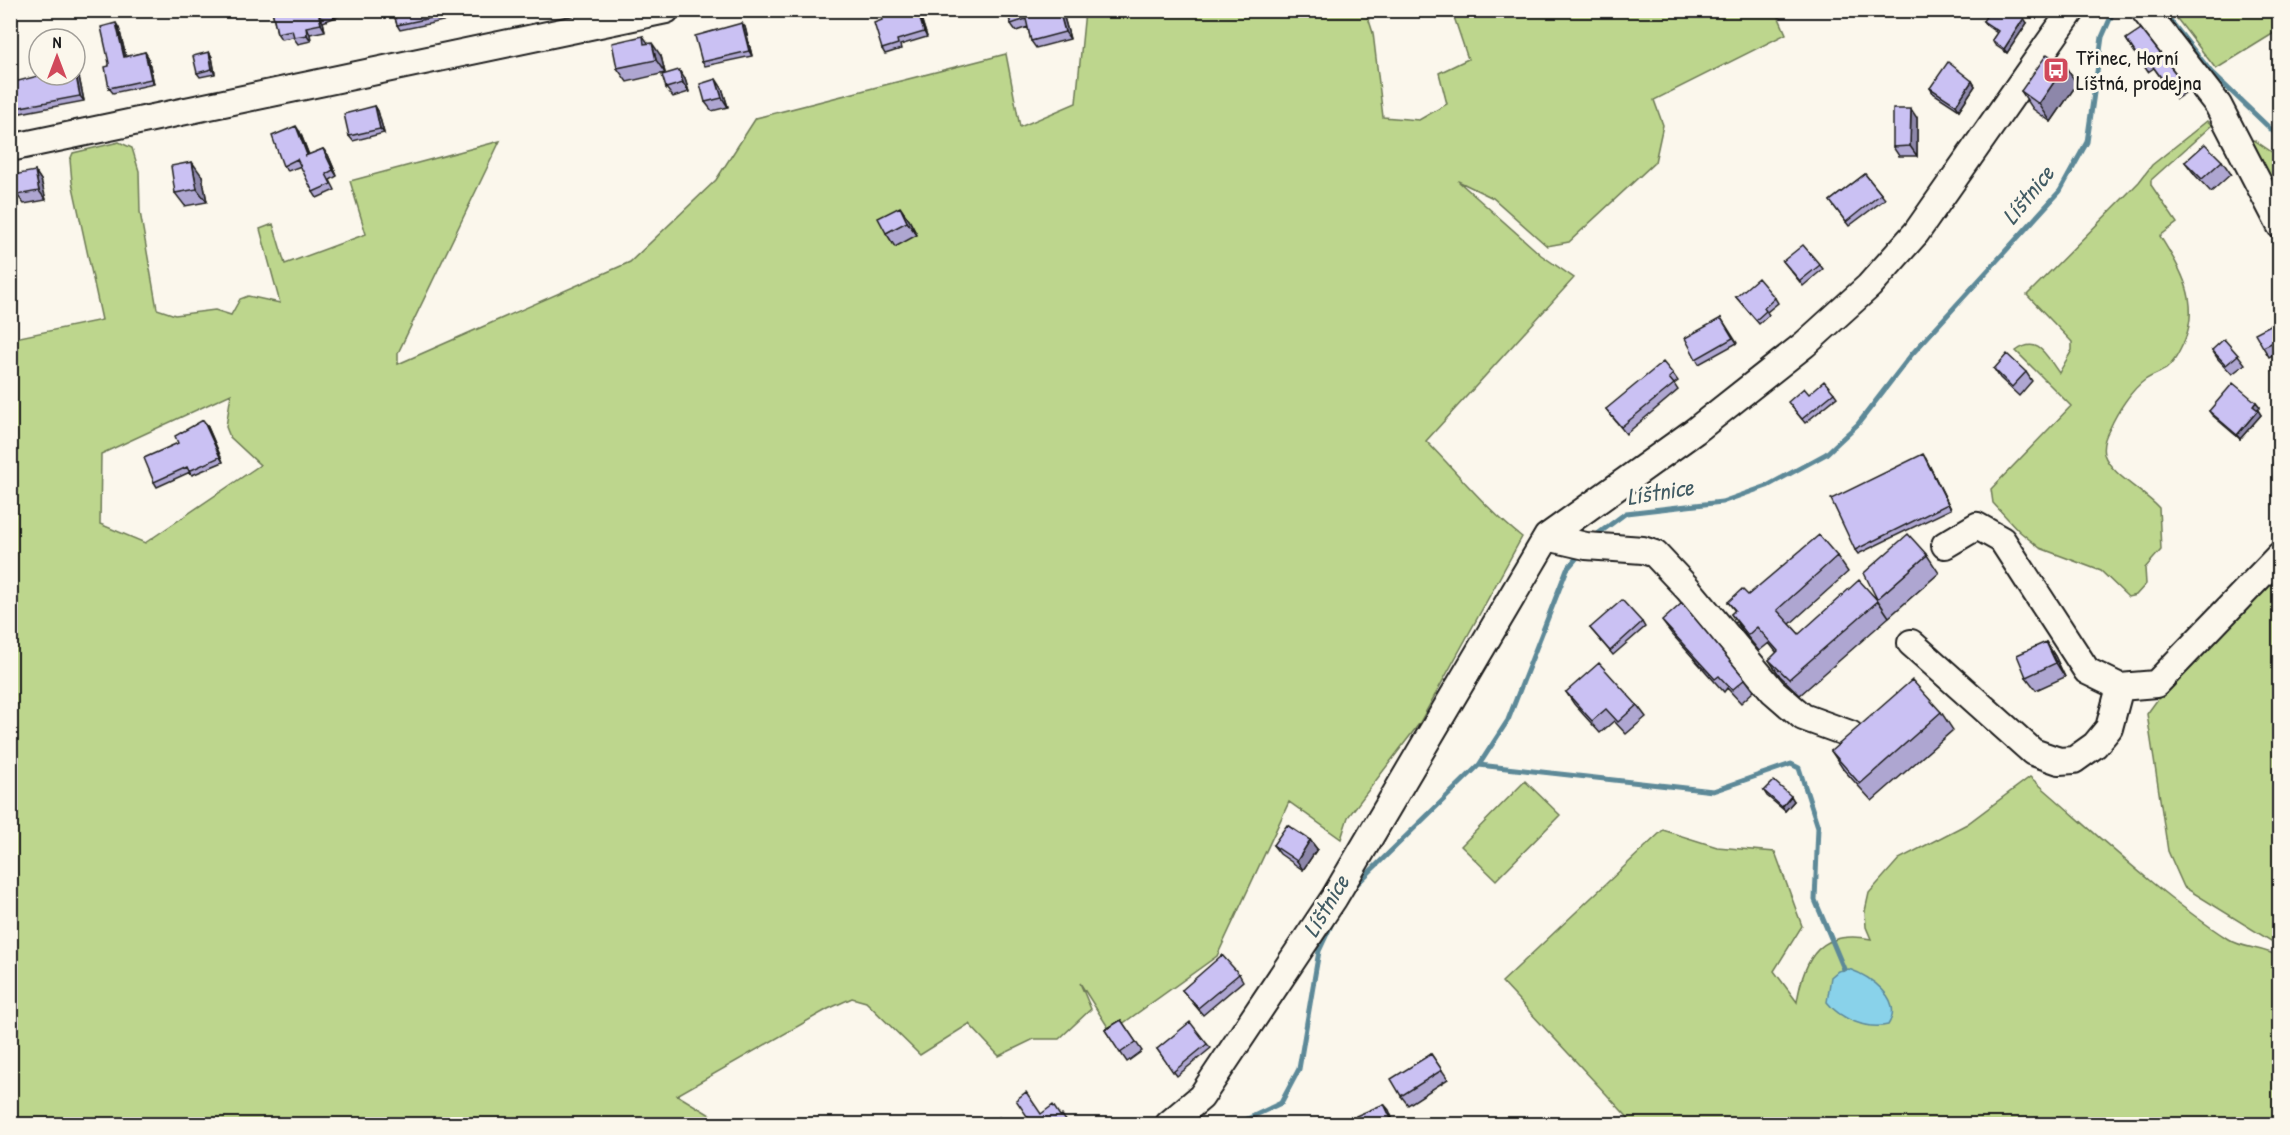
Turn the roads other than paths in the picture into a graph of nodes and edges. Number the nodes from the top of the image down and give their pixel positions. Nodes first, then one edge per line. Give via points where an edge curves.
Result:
1 (666, 10) edge
2 (2072, 10) edge
3 (2144, 10) edge
4 (10, 148) edge
5 (2280, 225) edge
6 (1547, 537) junction
7 (1945, 545) dead end
8 (2280, 555) edge
9 (1911, 643) dead end
10 (2120, 687) junction
11 (1850, 734) edge
12 (1169, 1125) edge

1 - 4 street
2 - 6 street via 1916,233 1869,286 1805,344 1695,431
3 - 5 street via 2218,105
6 - 11 street via 1655,554 1773,691 1803,717
6 - 12 street via 1334,898 1201,1097
7 - 10 street via 1977,526 2002,540 2087,671
8 - 10 street via 2156,684
9 - 10 street via 2033,752 2059,761 2074,760 2095,745 2109,728

